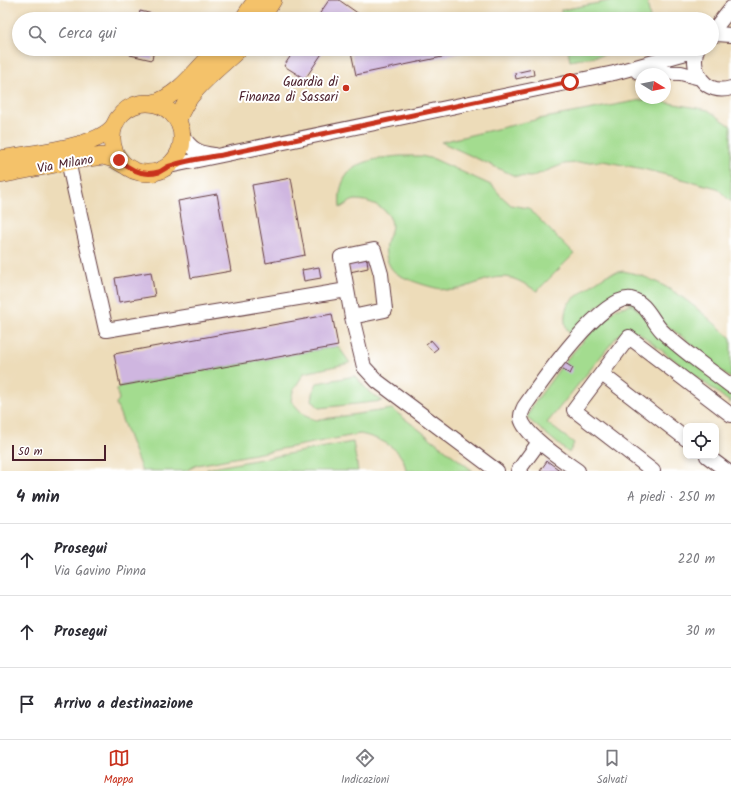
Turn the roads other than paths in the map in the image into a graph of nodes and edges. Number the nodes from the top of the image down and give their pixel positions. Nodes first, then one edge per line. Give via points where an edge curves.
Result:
1 (273, 0) edge
2 (254, 1) edge
3 (731, 8) edge
4 (247, 12) edge
5 (265, 12) edge
6 (719, 23) edge
7 (719, 34) edge
8 (731, 35) edge
9 (211, 56) edge
10 (232, 56) edge
11 (673, 56) edge
12 (696, 56) edge
13 (619, 72) junction
14 (700, 78) junction
15 (727, 91) edge
16 (153, 103) junction
17 (114, 126) junction
18 (180, 128) junction
19 (222, 155) junction
20 (0, 159) edge
21 (68, 161) junction
22 (169, 166) junction
23 (127, 168) junction
24 (0, 175) edge
25 (347, 290) junction
26 (352, 317) junction
27 (602, 374) junction
28 (731, 386) edge
29 (731, 415) edge
30 (683, 437) edge
31 (539, 442) junction
32 (712, 459) edge
33 (497, 471) edge
34 (518, 471) edge
35 (578, 471) edge
36 (653, 471) edge
37 (727, 471) edge

1 - 5 main road
2 - 4 main road
3 - 6 street
7 - 8 street
9 - 16 main road via 165,100
10 - 18 main road via 192,94 185,104
11 - 13 street
12 - 14 street via 695,64
13 - 14 street via 681,73
13 - 19 street
14 - 15 street via 705,84
16 - 17 main road via 129,108
16 - 18 main road via 167,109
17 - 20 main road, Via Milano via 104,136 87,143
17 - 23 main road via 114,149 119,160
18 - 19 street via 192,148 200,153
18 - 22 main road via 182,147 177,158
19 - 22 street
21 - 23 main road, Via Milano via 103,156 114,159
21 - 24 main road, Via Milano
21 - 25 street via 106,330
22 - 23 main road via 160,172 148,174
25 - 26 street
25 - 26 street via 341,257 374,250 381,274 385,310
26 - 33 street via 364,367 377,381
27 - 29 street via 629,337
27 - 30 street
27 - 36 street via 574,410
28 - 31 street via 661,330 640,303 631,299 621,299 608,307 563,353 524,407 520,416 522,421
31 - 34 street
31 - 35 street
32 - 37 street

